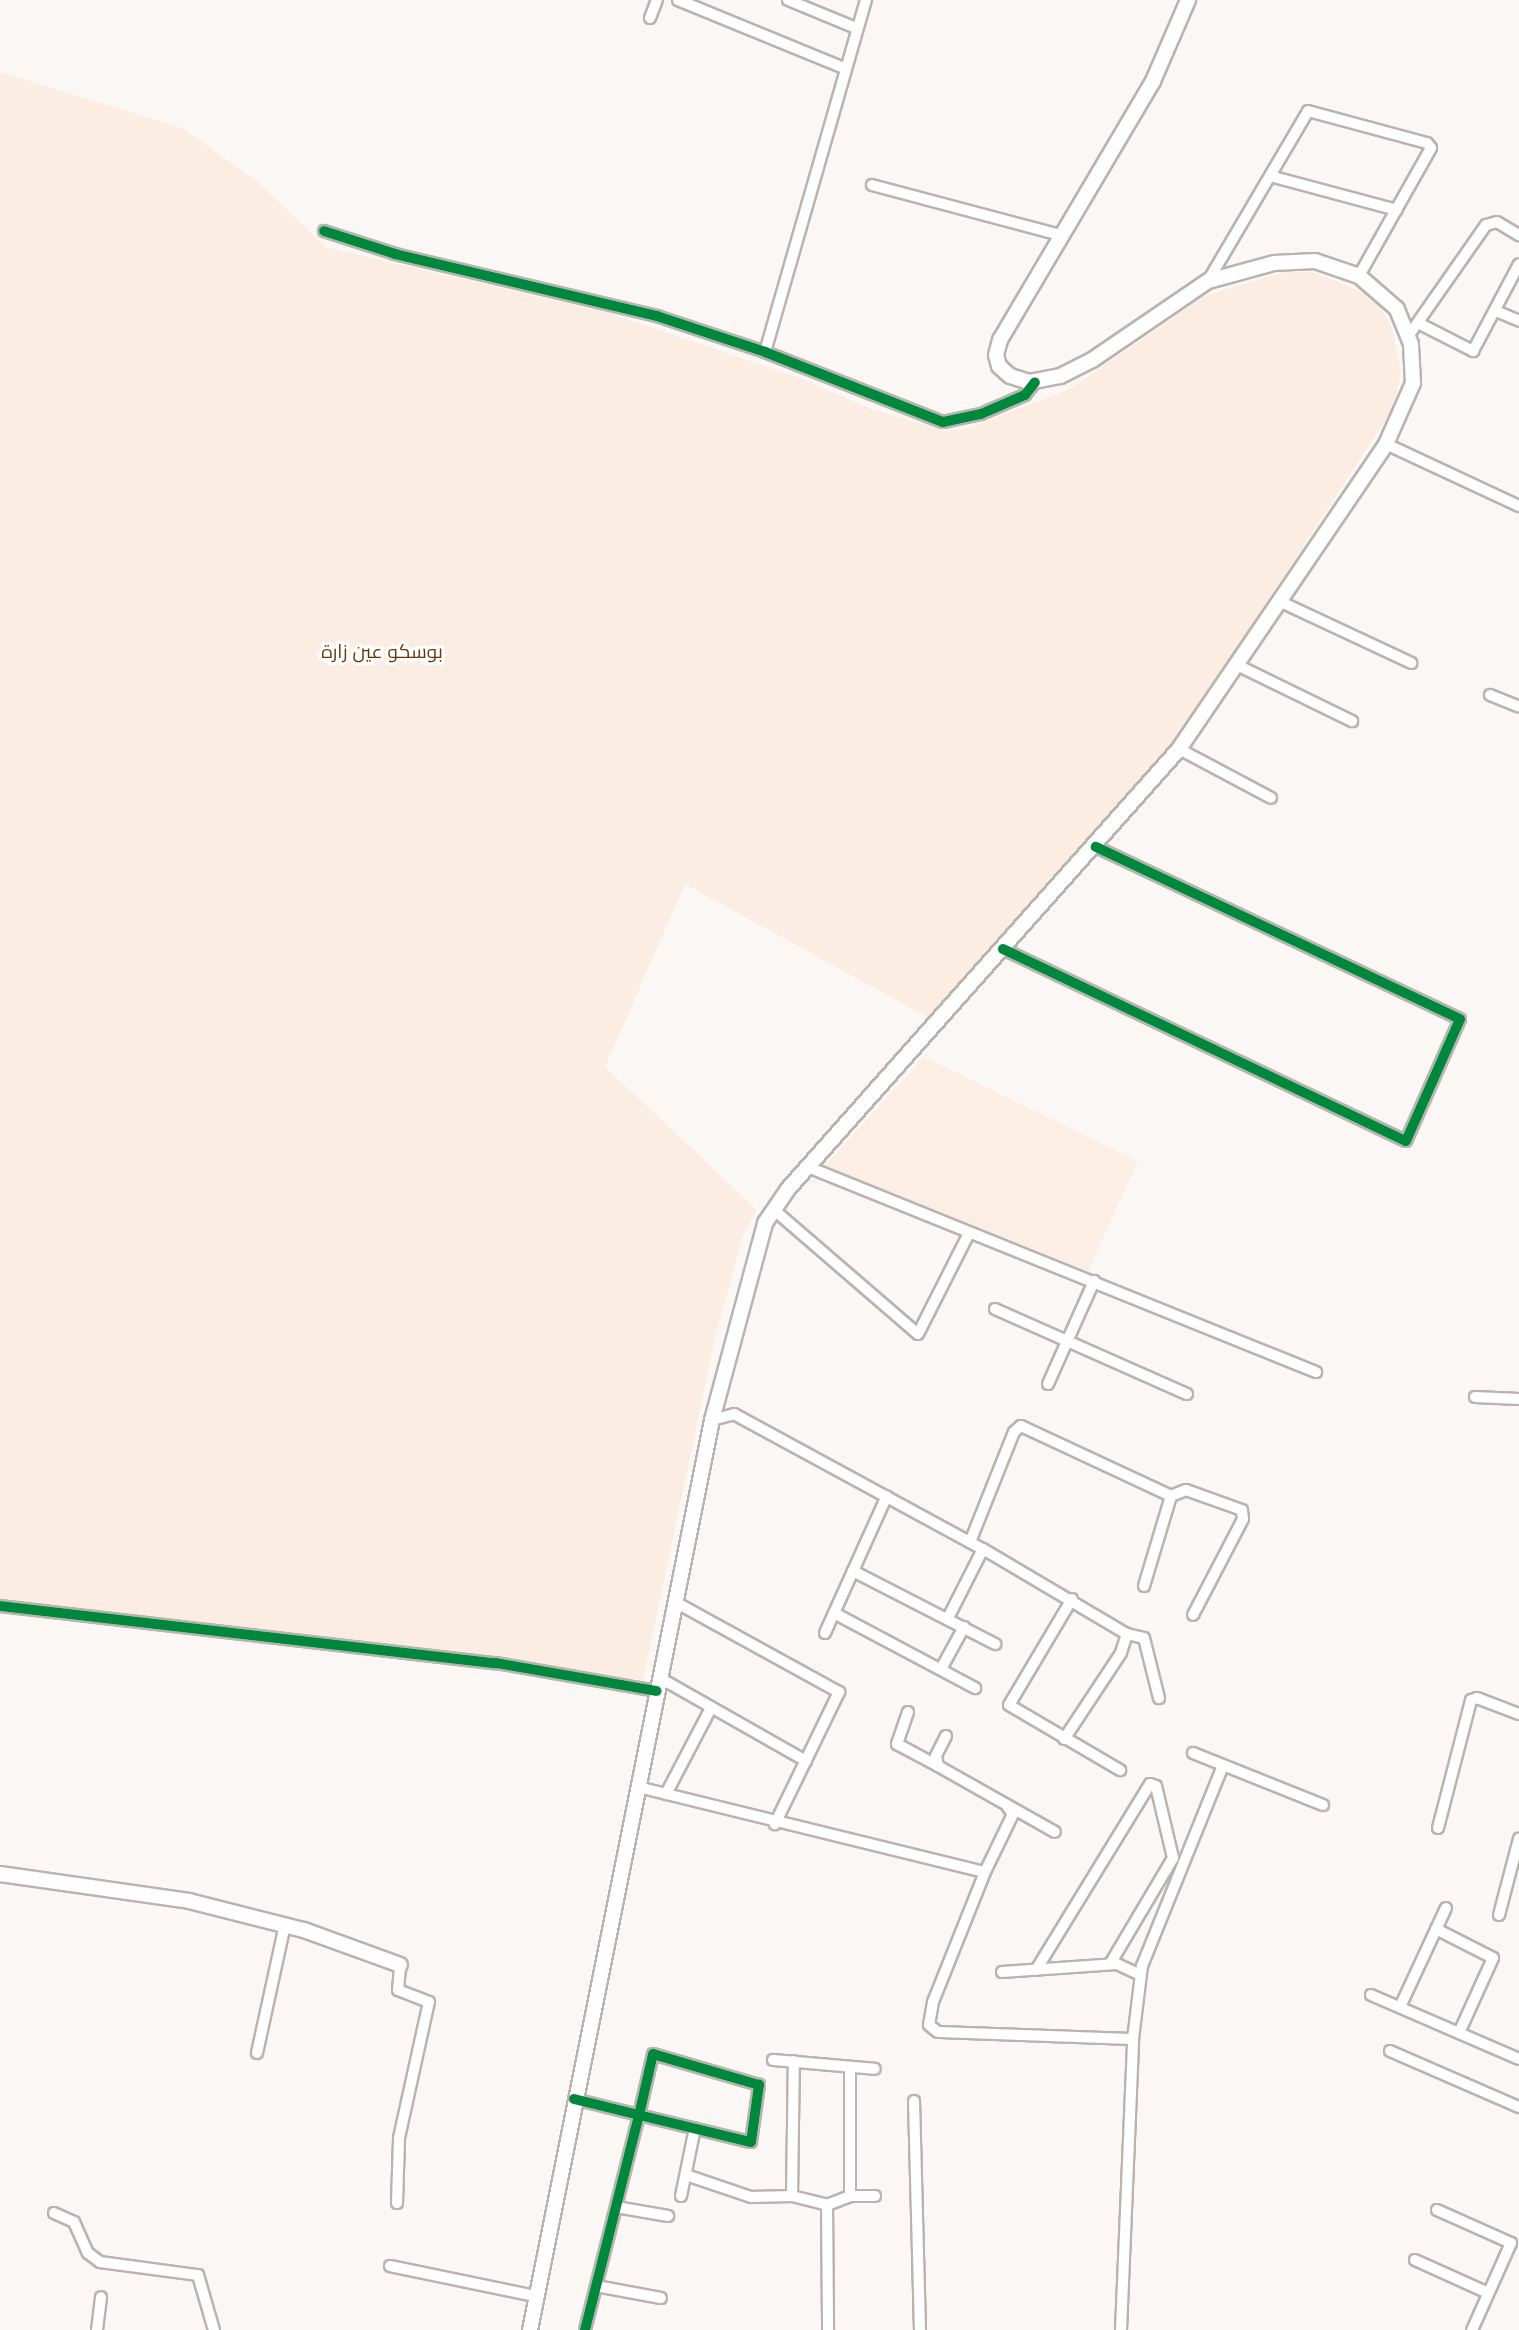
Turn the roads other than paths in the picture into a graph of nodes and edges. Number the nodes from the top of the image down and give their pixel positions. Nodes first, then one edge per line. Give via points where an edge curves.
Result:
1 (657, 0) edge
2 (678, 0) edge
3 (788, 0) edge
4 (866, 0) edge
5 (1188, 0) edge
6 (650, 18) dead end
7 (856, 28) junction
8 (844, 68) junction
9 (1270, 176) junction
10 (872, 185) dead end
11 (1397, 210) junction
12 (324, 230) dead end
13 (1060, 235) junction
14 (1519, 235) edge
15 (1519, 264) edge
16 (1359, 275) junction
17 (1208, 281) junction
18 (1496, 311) junction
19 (1519, 321) edge
20 (1413, 329) junction
21 (765, 352) junction
22 (1035, 382) junction
23 (1386, 444) junction
24 (1519, 506) edge
25 (1281, 602) junction
26 (1411, 663) dead end
27 (1239, 666) junction
28 (1490, 695) dead end
29 (1519, 707) edge
30 (1352, 721) dead end
31 (1179, 749) junction
32 (1271, 798) dead end
33 (1096, 847) junction
34 (1003, 949) junction
35 (808, 1167) junction
36 (773, 1209) junction
37 (969, 1233) junction
38 (1094, 1282) junction
39 (995, 1310) dead end
40 (1068, 1340) junction
41 (1316, 1371) dead end
42 (1048, 1384) dead end
43 (1187, 1394) dead end
44 (1475, 1397) dead end
45 (1519, 1399) edge
46 (712, 1420) junction
47 (887, 1496) junction
48 (1171, 1496) junction
49 (970, 1542) junction
50 (983, 1549) junction
51 (853, 1571) junction
52 (1144, 1586) dead end
53 (1072, 1599) junction
54 (677, 1603) junction
55 (0, 1606) edge
56 (834, 1613) junction
57 (1193, 1615) dead end
58 (948, 1618) junction
59 (964, 1628) junction
60 (825, 1633) dead end
61 (1127, 1634) junction
62 (995, 1644) dead end
63 (941, 1669) junction
64 (659, 1684) junction
65 (975, 1688) dead end
66 (1159, 1699) dead end
67 (711, 1708) junction
68 (908, 1712) dead end
69 (1519, 1714) edge
70 (946, 1736) dead end
71 (1064, 1739) junction
72 (1193, 1754) dead end
73 (806, 1761) junction
74 (938, 1766) junction
75 (1223, 1766) junction
76 (1121, 1770) dead end
77 (638, 1787) junction
78 (666, 1794) junction
79 (1007, 1805) junction
80 (1323, 1805) dead end
81 (775, 1824) junction
82 (1438, 1828) dead end
83 (1055, 1832) dead end
84 (1519, 1839) edge
85 (985, 1872) junction
86 (0, 1874) edge
87 (1446, 1908) dead end
88 (1499, 1915) dead end
89 (285, 1925) junction
90 (1436, 1929) junction
91 (1110, 1964) junction
92 (400, 1965) joint
93 (1036, 1970) junction
94 (1002, 1972) dead end
95 (1141, 1975) junction
96 (1371, 1995) dead end
97 (1400, 2007) junction
98 (1459, 2033) junction
99 (1133, 2039) junction
100 (1390, 2052) dead end
101 (257, 2053) dead end
102 (1519, 2059) edge
103 (773, 2060) dead end
104 (794, 2061) junction
105 (850, 2067) junction
106 (876, 2069) dead end
107 (574, 2099) junction
108 (914, 2101) dead end
109 (1519, 2107) edge
110 (639, 2115) junction
111 (695, 2128) junction
112 (686, 2175) junction
113 (681, 2196) dead end
114 (792, 2196) junction
115 (850, 2196) junction
116 (875, 2196) dead end
117 (397, 2203) dead end
118 (827, 2204) junction
119 (616, 2207) junction
120 (1437, 2210) dead end
121 (54, 2213) dead end
122 (668, 2216) dead end
123 (1415, 2260) dead end
124 (390, 2266) dead end
125 (596, 2286) junction
126 (1488, 2292) junction
127 (535, 2296) junction
128 (101, 2297) dead end
129 (661, 2298) dead end
130 (97, 2330) edge
131 (215, 2330) edge
132 (530, 2330) edge
133 (585, 2330) edge
134 (828, 2330) edge
135 (919, 2330) edge
136 (1121, 2330) edge
137 (1472, 2330) edge

1 - 6 street
2 - 8 street
3 - 7 street
4 - 7 street
5 - 13 main road via 1153,80
7 - 8 street
8 - 21 street
9 - 11 street
9 - 11 street via 1308,111 1427,143 1431,148
9 - 17 street
10 - 13 street
11 - 16 street
12 - 21 street via 396,254 638,310
13 - 22 main road via 996,349 1004,371
14 - 20 street via 1497,222 1486,225
15 - 18 street
16 - 17 main road via 1331,264 1294,261
16 - 20 main road via 1393,303
17 - 22 main road via 1093,360
18 - 19 street
18 - 20 street via 1473,351
20 - 23 main road via 1413,383
21 - 22 street via 943,422 981,414 1024,395
23 - 24 street
23 - 25 main road
25 - 26 street
25 - 27 main road
27 - 30 street
27 - 31 main road
28 - 29 street
31 - 32 street
31 - 33 main road
33 - 34 main road
33 - 34 street via 1460,1019 1406,1141
34 - 35 main road
35 - 36 main road
35 - 37 street
36 - 37 street via 918,1334
36 - 46 main road via 757,1243
37 - 38 street
38 - 40 street
38 - 41 street
39 - 40 street
40 - 42 street
40 - 43 street
44 - 45 street
46 - 47 street via 734,1414
46 - 54 main road
47 - 49 street
47 - 51 street
48 - 49 street via 1021,1426 1014,1432
48 - 52 street
48 - 57 street via 1186,1490 1244,1514
49 - 50 street
50 - 53 street
50 - 58 street
51 - 56 street
51 - 58 street
53 - 61 street
53 - 71 street via 1009,1705
54 - 64 main road
54 - 73 street via 835,1686 839,1700
55 - 64 street
56 - 60 street
56 - 63 street
58 - 59 street
59 - 62 street
59 - 63 street
61 - 66 street via 1144,1638
61 - 71 street via 1121,1653
63 - 65 street
64 - 67 street
64 - 77 main road
67 - 73 street
67 - 78 street
68 - 74 street via 897,1744
69 - 82 street via 1478,1698 1471,1700
70 - 74 street via 936,1756
71 - 76 street
72 - 75 street
73 - 81 street
74 - 79 street
75 - 80 street
75 - 95 street via 1147,1948
77 - 78 street
77 - 107 main road
78 - 81 street
79 - 83 street
79 - 85 street via 1013,1814
81 - 85 street via 842,1835
84 - 88 street
85 - 99 street via 933,2003 929,2025 938,2032
86 - 89 main road via 189,1901
87 - 90 street
89 - 92 main road
89 - 101 street
90 - 97 street
90 - 98 street via 1493,1958
91 - 93 street
91 - 93 street via 1173,1858 1156,1786 1150,1784
91 - 95 street
92 - 117 street via 398,1990 429,2002 399,2138
93 - 94 street
95 - 99 street
96 - 97 street
97 - 98 street
98 - 102 street
99 - 136 street
100 - 109 street
103 - 104 street
104 - 105 street
104 - 114 street
105 - 106 street
105 - 115 street
107 - 110 street
107 - 127 main road
108 - 135 street
110 - 111 street
110 - 111 street via 653,2054 759,2085 751,2141
110 - 119 street
111 - 112 street
112 - 113 street
112 - 114 street via 743,2196
114 - 118 street
115 - 116 street
115 - 118 street
118 - 134 street
119 - 122 street
119 - 125 street
120 - 126 street via 1510,2239
121 - 131 street via 74,2222 88,2253 100,2262 198,2275
123 - 126 street
124 - 127 street
125 - 129 street
125 - 133 street
126 - 137 street
127 - 132 main road
128 - 130 street

